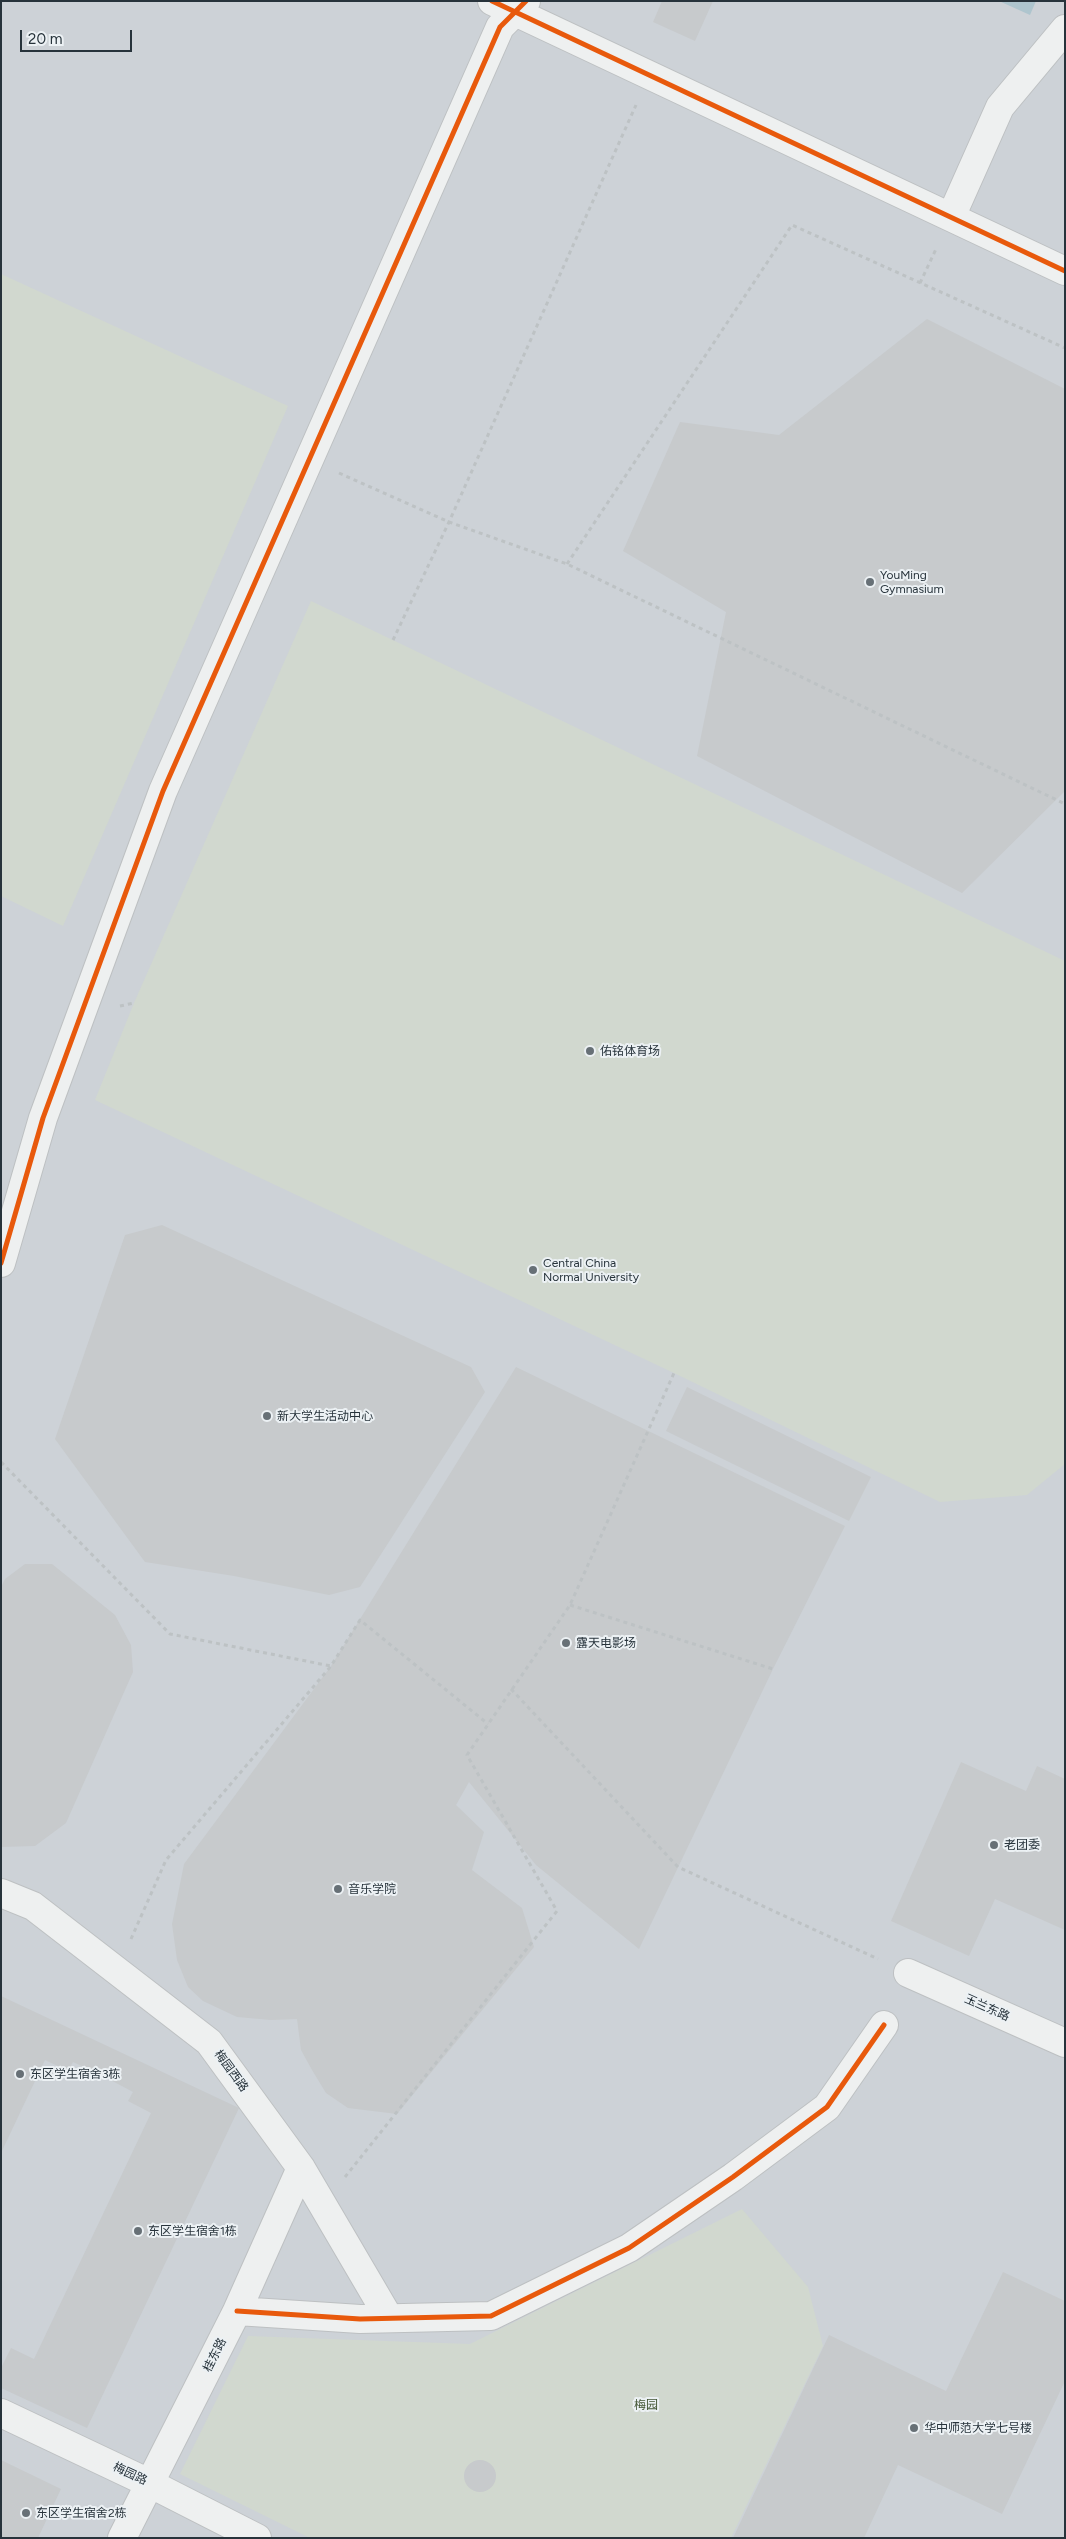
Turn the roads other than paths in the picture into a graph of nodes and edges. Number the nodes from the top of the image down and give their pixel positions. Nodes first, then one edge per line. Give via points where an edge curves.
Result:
1 (511, 5) edge
2 (1065, 28) edge
3 (951, 217) junction
4 (1065, 271) edge
5 (1, 1262) edge
6 (1, 1893) edge
7 (908, 1973) road end
8 (884, 2025) dead end
9 (1065, 2043) edge
10 (301, 2168) junction
11 (237, 2311) junction
12 (389, 2318) junction
13 (1, 2413) edge
14 (149, 2483) junction
15 (122, 2538) edge
16 (257, 2538) edge

1 - 3 street
1 - 5 street via 163,791 43,1118
2 - 3 street via 1000,107
3 - 4 street
6 - 10 street, 梅园西路 via 33,1906 209,2042
7 - 9 street, 玉兰东路
8 - 12 street via 827,2108 629,2248 491,2316
10 - 11 street, 桂东路
10 - 12 street, 梅园西路
11 - 12 street
11 - 14 street, 桂东路
13 - 14 street, 梅园路
14 - 15 street, 桂东路
14 - 16 street, 梅园路

